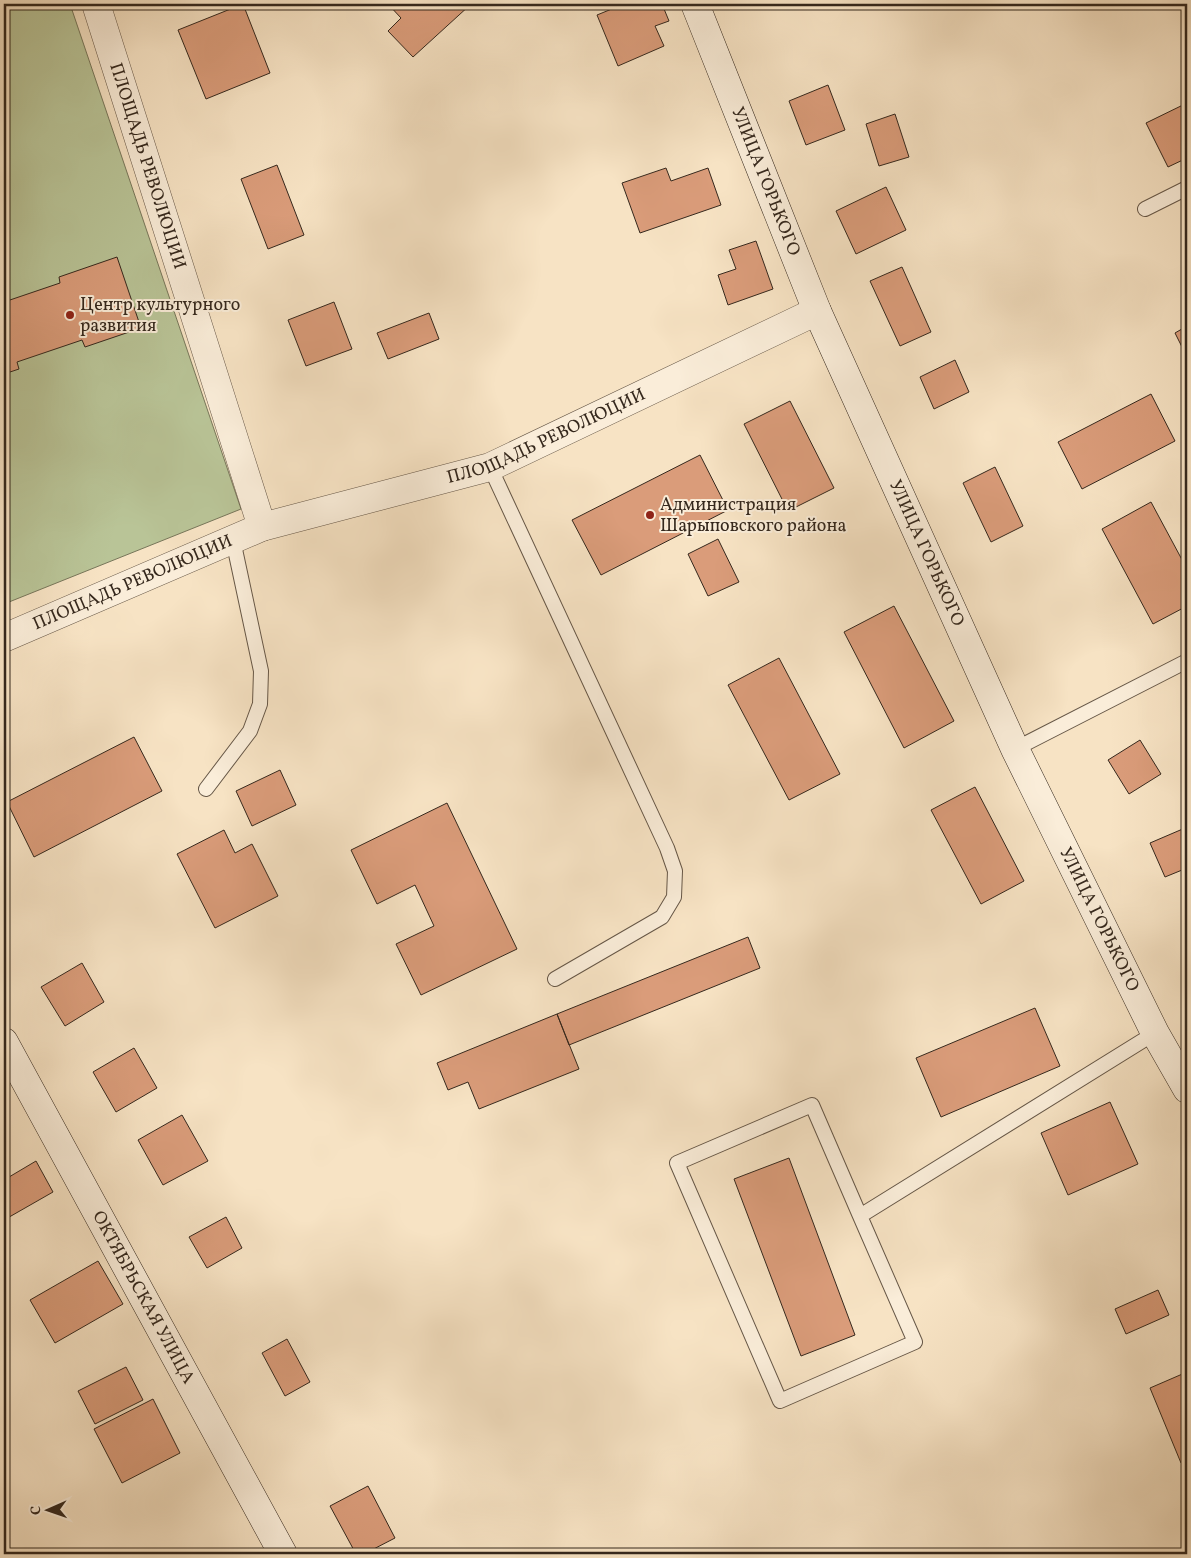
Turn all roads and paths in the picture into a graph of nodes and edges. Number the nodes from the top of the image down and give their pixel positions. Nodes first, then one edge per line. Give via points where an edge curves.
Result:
1 (96, 4) edge
2 (695, 4) edge
3 (1187, 188) edge
4 (1144, 209) dead end
5 (817, 311) junction
6 (490, 467) junction
7 (262, 527) junction
8 (233, 540) junction
9 (4, 638) edge
10 (1187, 661) edge
11 (1015, 749) junction
12 (206, 789) dead end
13 (556, 979) dead end
14 (1155, 1033) junction
15 (4, 1042) edge
16 (1187, 1089) edge
17 (860, 1216) junction
18 (283, 1554) edge

1 - 7 street, ПЛОЩАДЬ РЕВОЛЮЦИИ
2 - 5 street, УЛИЦА ГОРЬКОГО
3 - 4 lane
5 - 6 street, ПЛОЩАДЬ РЕВОЛЮЦИИ
5 - 11 street, УЛИЦА ГОРЬКОГО
6 - 7 street, ПЛОЩАДЬ РЕВОЛЮЦИИ
6 - 13 lane via 675,871 674,897 662,917
7 - 8 street, ПЛОЩАДЬ РЕВОЛЮЦИИ
8 - 9 street, ПЛОЩАДЬ РЕВОЛЮЦИИ
8 - 12 lane via 262,671 260,704 250,731
10 - 11 lane
11 - 14 street, УЛИЦА ГОРЬКОГО
14 - 16 street, УЛИЦА ГОРЬКОГО
14 - 17 lane
15 - 18 street, ОКТЯБРЬСКАЯ УЛИЦА
17 - 17 lane via 812,1105 678,1163 780,1401 915,1342

